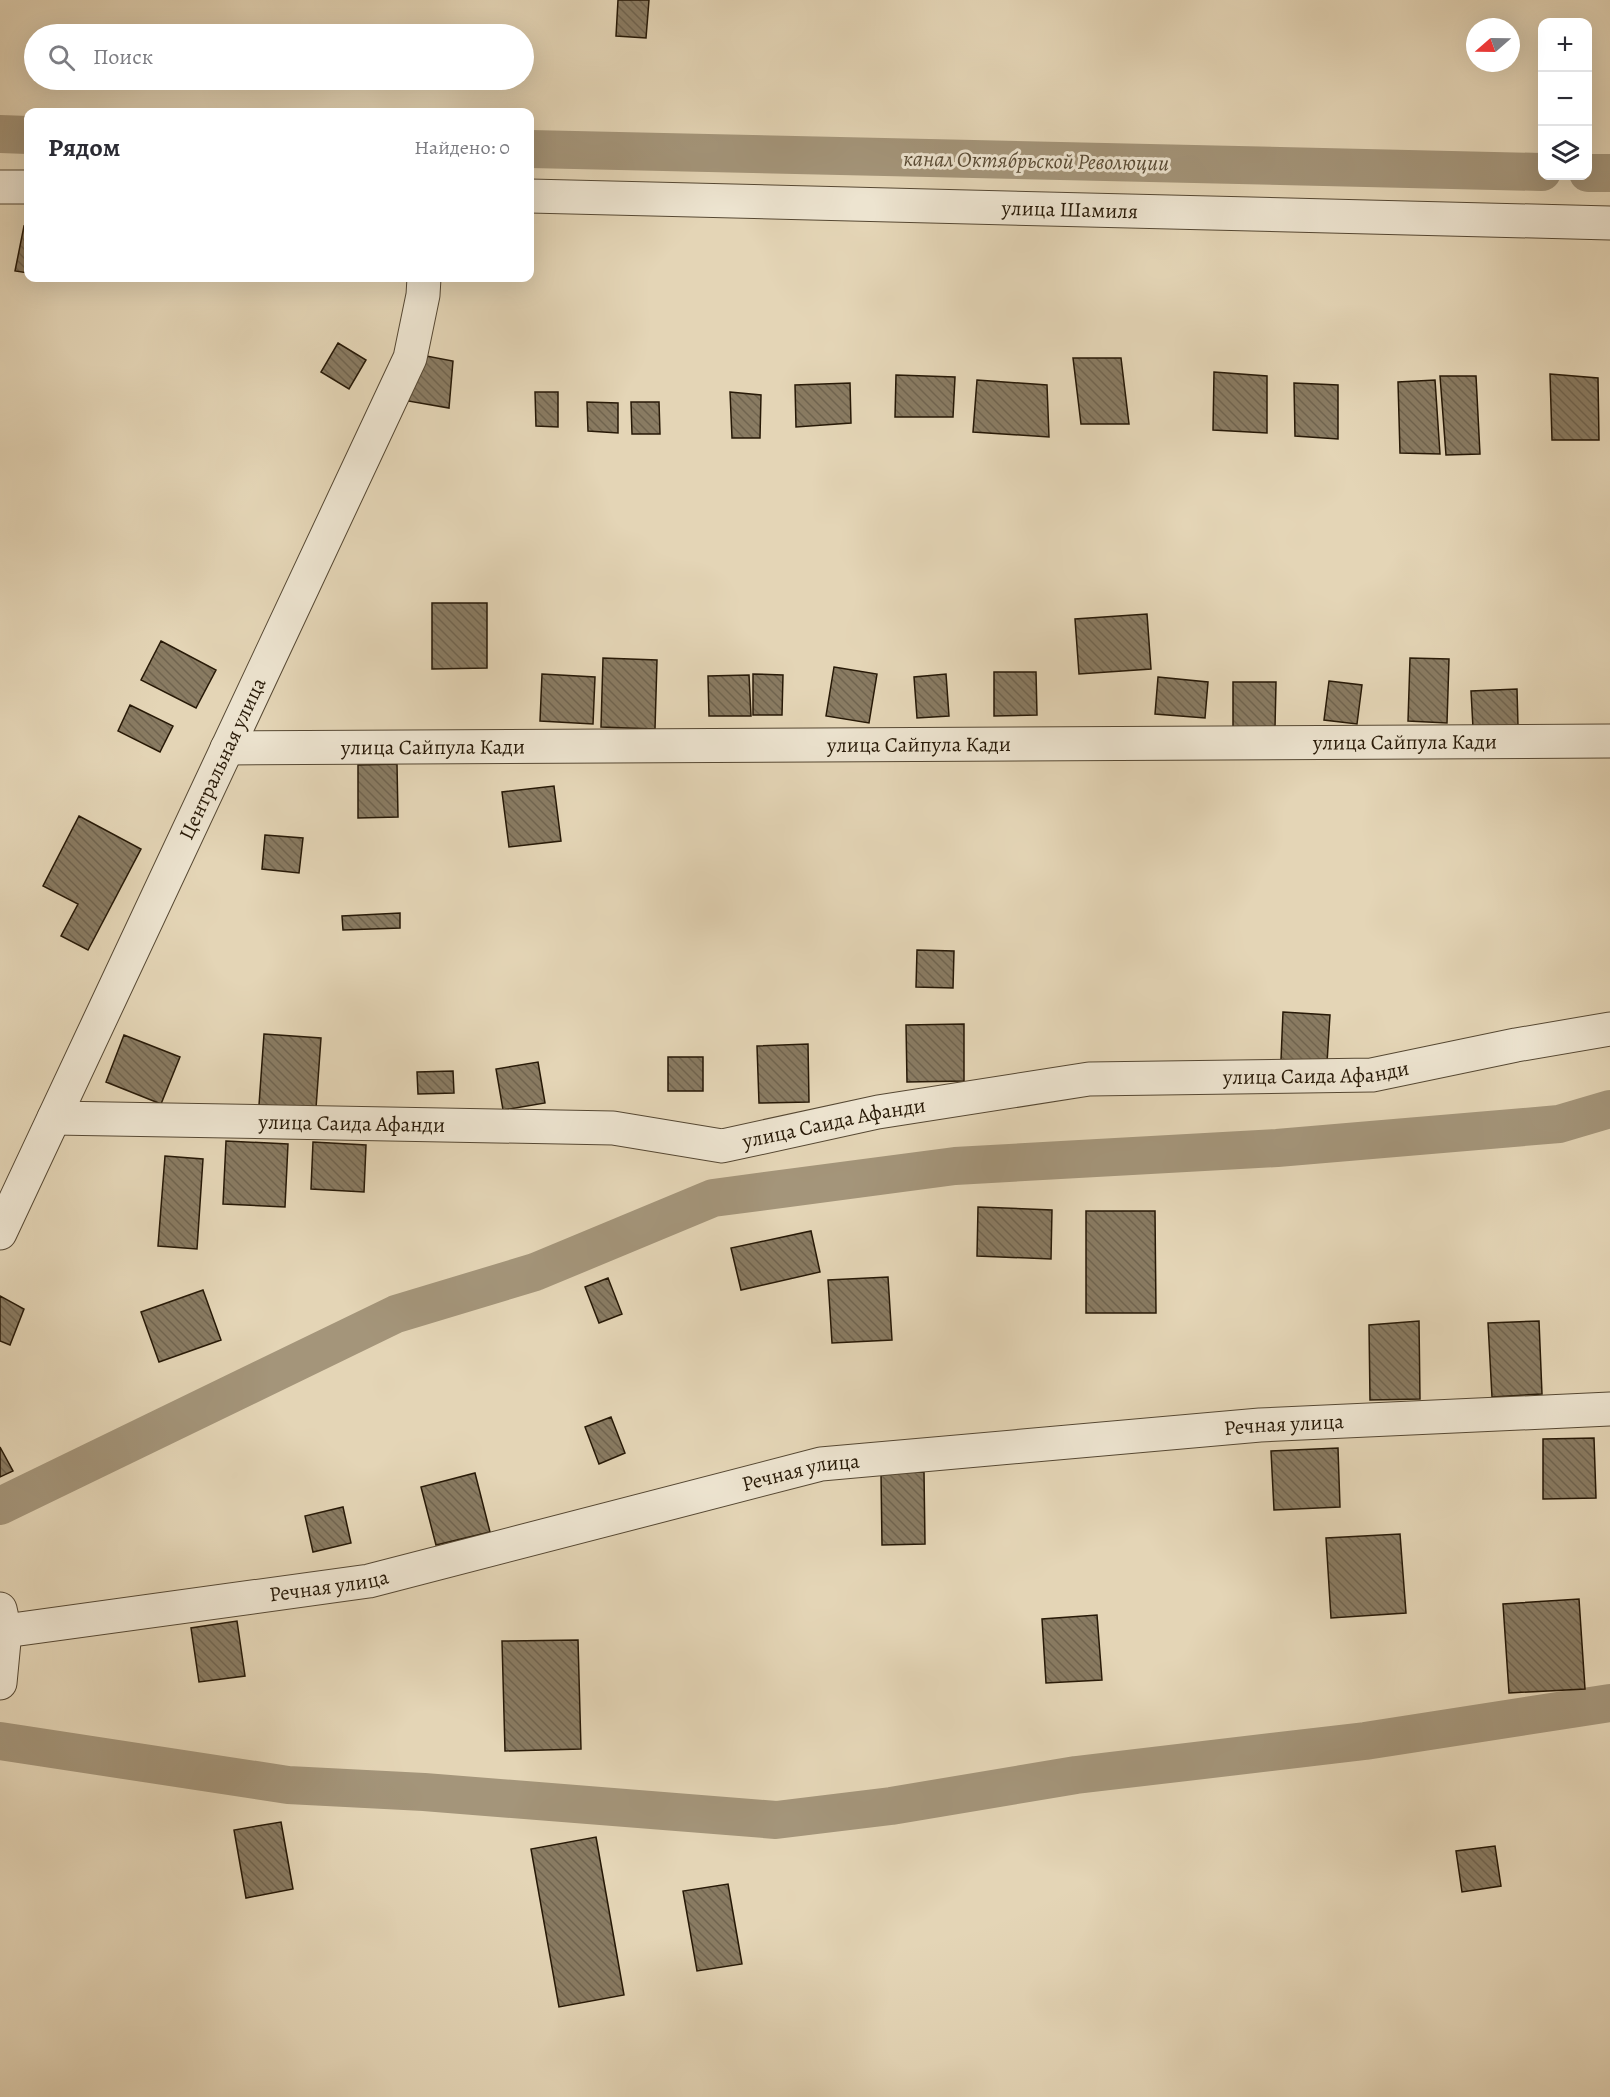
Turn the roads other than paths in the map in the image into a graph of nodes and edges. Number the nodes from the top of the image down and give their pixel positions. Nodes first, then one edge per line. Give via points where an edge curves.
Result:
1 (0, 187) edge
2 (24, 187) edge
3 (534, 196) edge
4 (1610, 223) edge
5 (424, 282) edge
6 (1610, 741) edge
7 (227, 748) junction
8 (1610, 1029) edge
9 (54, 1118) junction
10 (0, 1233) edge
11 (1610, 1409) edge
12 (2, 1620) edge
13 (0, 1683) edge

1 - 2 street
3 - 4 street, улица Шамиля
5 - 7 street, Центральная улица via 410,358
6 - 7 street, улица Сайпула Кади
7 - 9 street, Центральная улица
8 - 9 street, улица Саида Афанди via 1516,1044 1372,1075 1089,1079 878,1112 722,1146 613,1128
9 - 10 street, Центральная улица
11 - 12 street, Речная улица via 1260,1425 821,1464 369,1581
12 - 13 street

